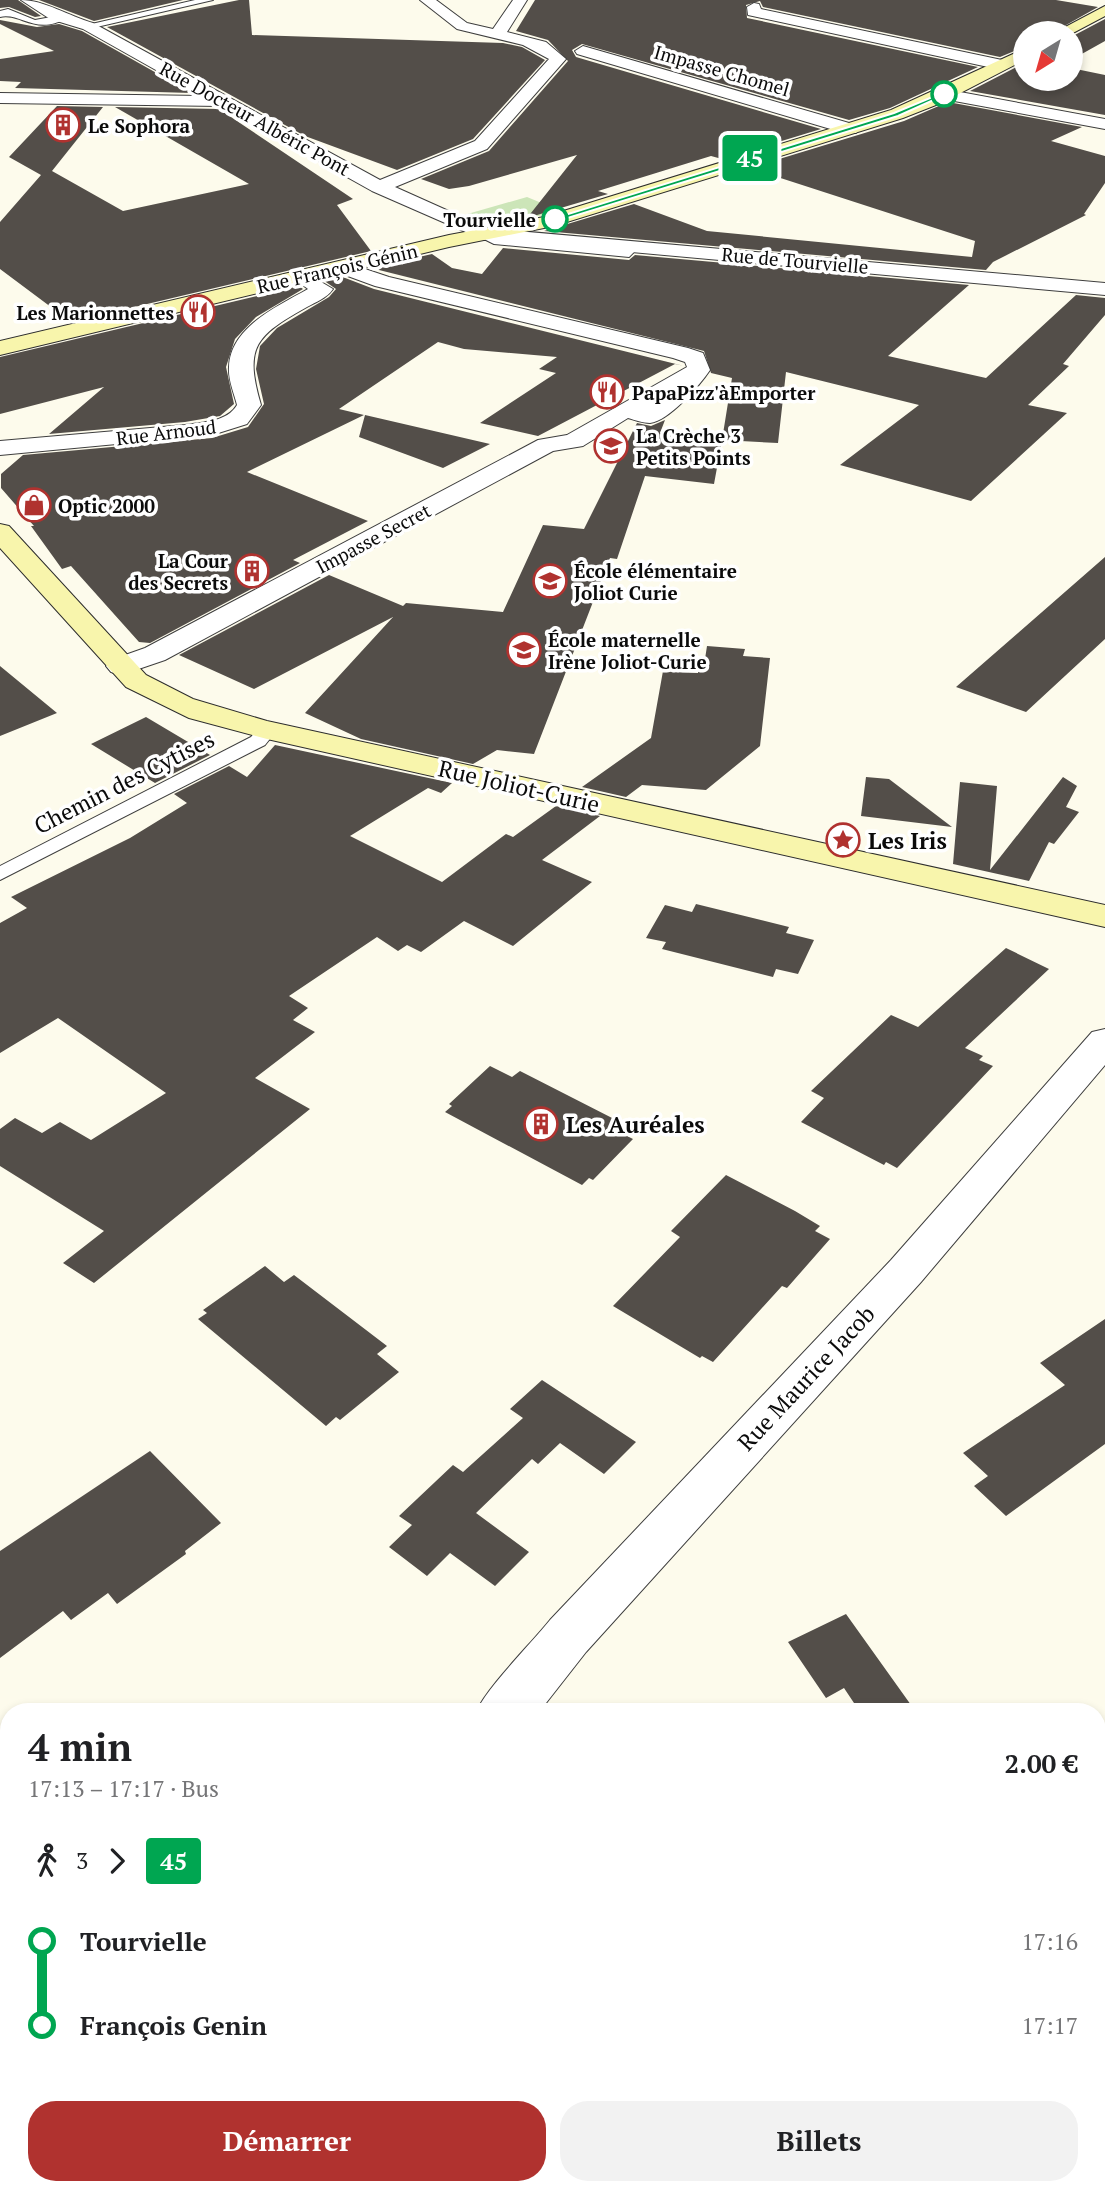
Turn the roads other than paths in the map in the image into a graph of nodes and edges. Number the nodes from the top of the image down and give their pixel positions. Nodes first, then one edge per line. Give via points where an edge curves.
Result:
1 (28, 0) edge
2 (208, 0) edge
3 (427, 0) edge
4 (520, 0) edge
5 (754, 7) dead end
6 (1105, 10) edge
7 (0, 13) edge
8 (62, 18) junction
9 (1083, 22) edge
10 (88, 26) junction
11 (497, 35) junction
12 (583, 51) dead end
13 (1013, 59) edge
14 (1002, 65) junction
15 (944, 94) junction
16 (0, 98) edge
17 (221, 101) junction
18 (1105, 124) edge
19 (849, 129) junction
20 (379, 187) junction
21 (484, 234) junction
22 (341, 267) junction
23 (302, 276) junction
24 (361, 276) junction
25 (323, 289) junction
26 (1105, 289) edge
27 (0, 348) edge
28 (0, 447) edge
29 (0, 532) edge
30 (121, 666) junction
31 (267, 730) junction
32 (0, 874) edge
33 (1105, 916) edge
34 (1105, 1041) edge
35 (510, 1703) edge

1 - 8 street, Rue Docteur Albéric Pont
2 - 10 lane
3 - 11 street via 462,25
4 - 11 street
5 - 14 street via 753,12
6 - 9 main road
7 - 8 lane via 34,23
8 - 10 street, Rue Docteur Albéric Pont
10 - 17 street, Rue Docteur Albéric Pont
11 - 20 street via 553,51 558,59 481,145
12 - 19 street, Impasse Chomel
13 - 14 main road, Rue François Génin
14 - 15 main road, Rue François Génin
15 - 18 street
15 - 19 main road, Rue François Génin
16 - 17 street
17 - 20 street, Rue Docteur Albéric Pont
19 - 21 main road, Rue François Génin via 555,219
20 - 21 street, Rue Docteur Albéric Pont
21 - 22 main road, Rue François Génin
21 - 26 street, Rue de Tourvielle
22 - 23 main road, Rue François Génin
22 - 24 street
23 - 25 street
23 - 27 main road, Rue François Génin
24 - 25 street, Rue Arnoud
24 - 30 street, Impasse Secret via 696,364 574,441 547,445 155,654
25 - 28 street, Rue Arnoud via 263,326 241,354 249,405 229,423 185,432
29 - 30 main road, Rue Joliot-Curie
30 - 31 main road, Rue Joliot-Curie via 156,694
31 - 32 lane, Chemin des Cytises via 258,741
31 - 33 main road, Rue Joliot-Curie
34 - 35 street, Rue Maurice Jacob via 905,1271

